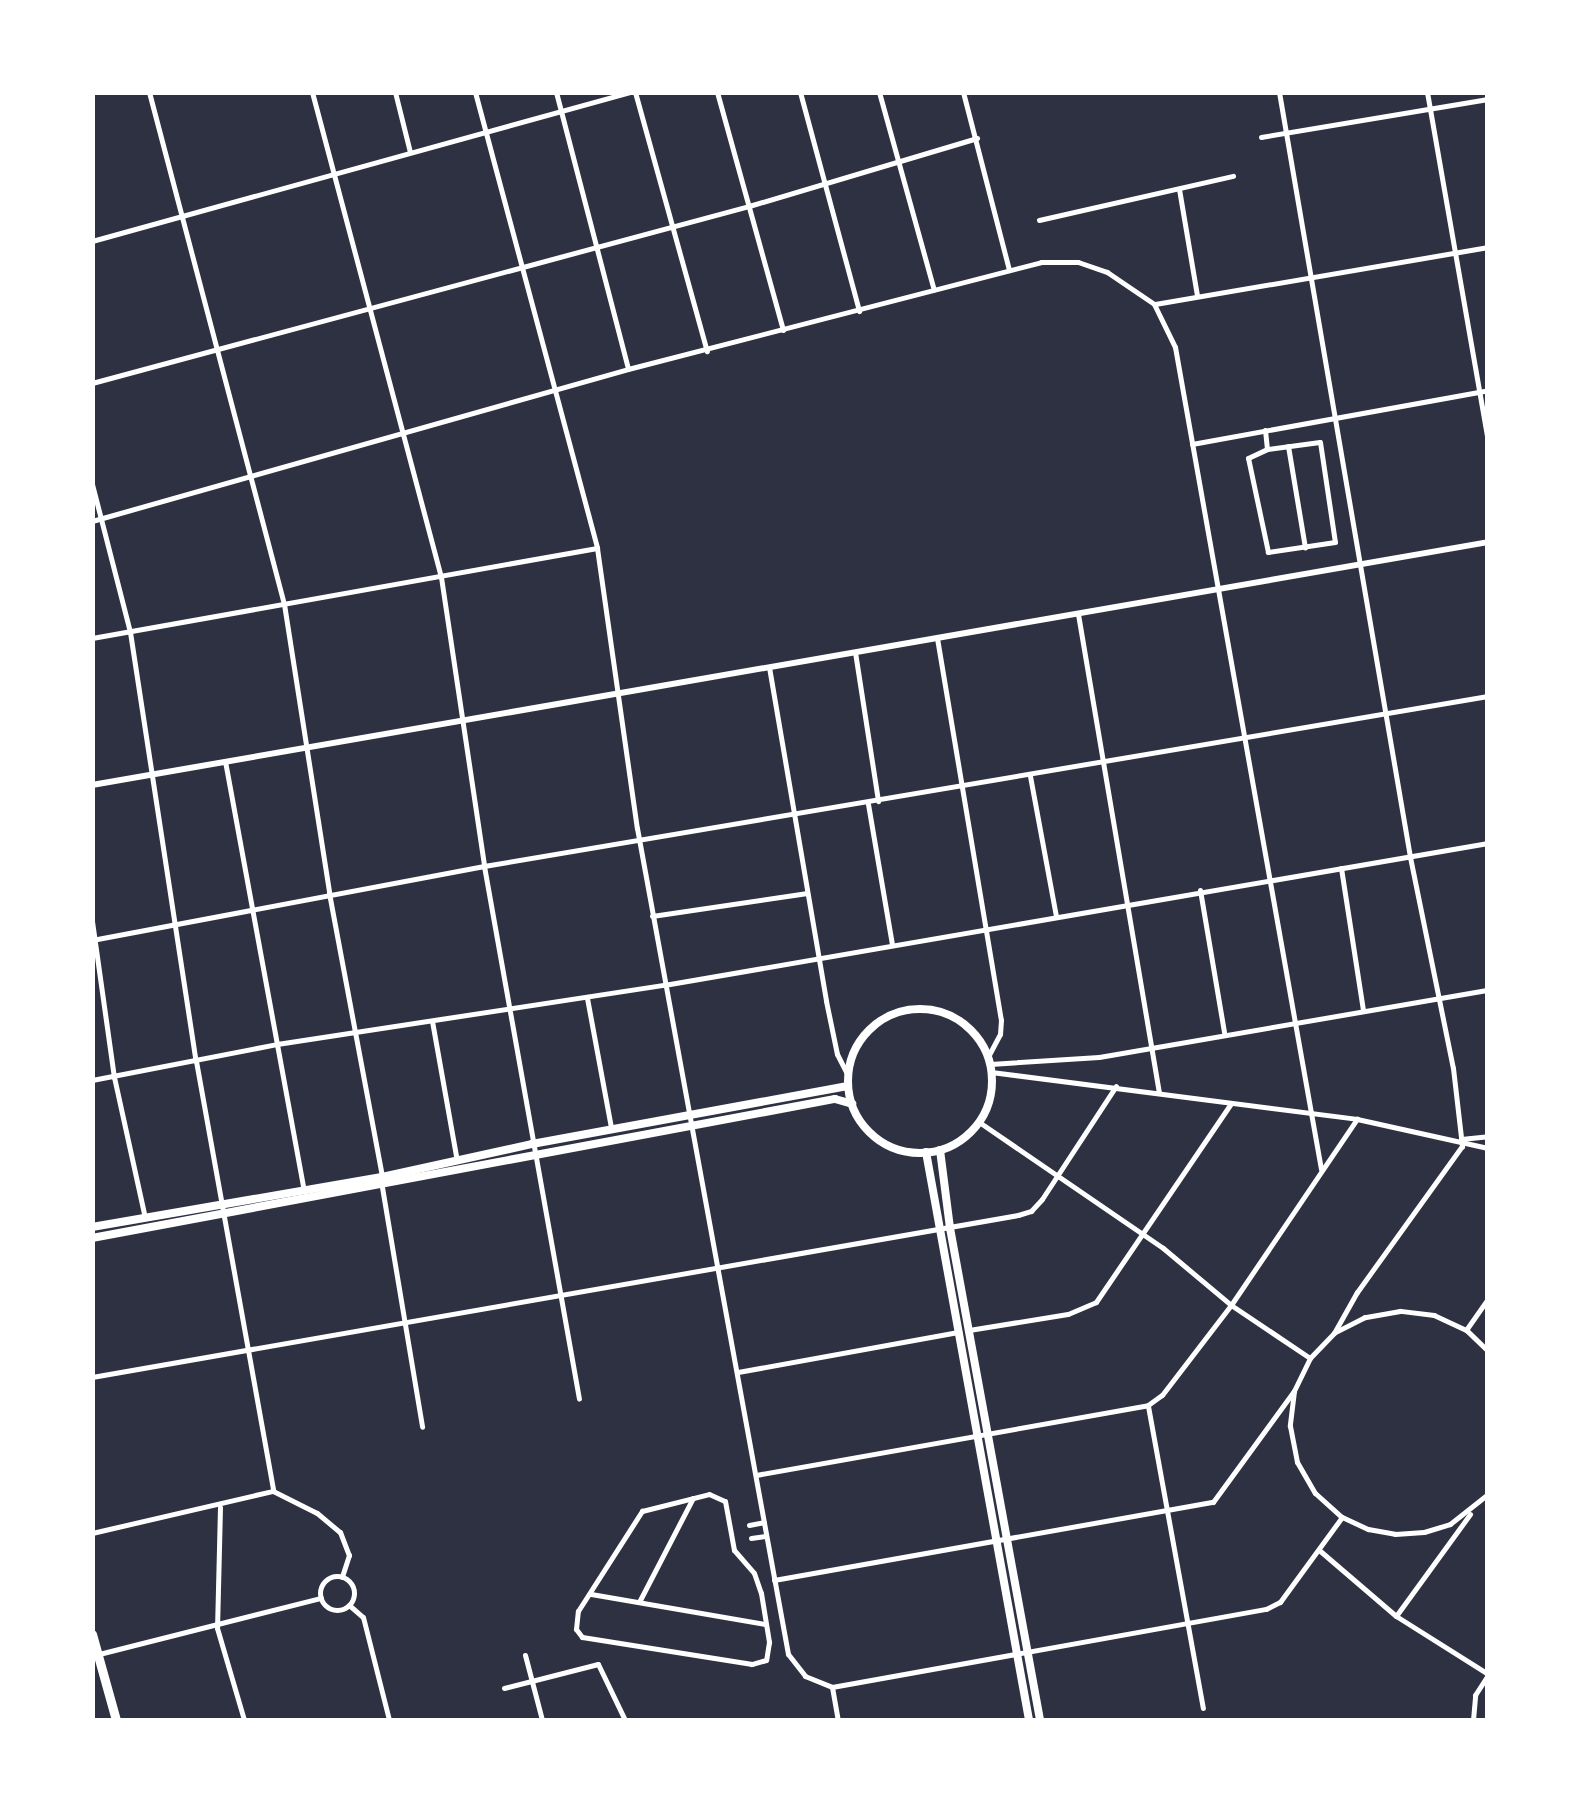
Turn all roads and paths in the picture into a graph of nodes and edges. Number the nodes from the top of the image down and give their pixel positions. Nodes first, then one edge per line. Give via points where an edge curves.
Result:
1 (149, 92) edge
2 (312, 92) edge
3 (394, 92) edge
4 (475, 92) edge
5 (556, 92) edge
6 (633, 92) edge
7 (717, 92) edge
8 (800, 92) edge
9 (880, 92) edge
10 (963, 92) edge
11 (1279, 92) edge
12 (1427, 92) edge
13 (1488, 99) edge
14 (1430, 109) junction
15 (561, 111) junction
16 (485, 134) junction
17 (1288, 134) junction
18 (1261, 137) dead end
19 (976, 138) junction
20 (410, 152) junction
21 (899, 164) junction
22 (333, 174) junction
23 (1233, 176) dead end
24 (824, 184) junction
25 (1179, 188) junction
26 (749, 206) junction
27 (180, 217) junction
28 (1039, 220) dead end
29 (671, 225) junction
30 (92, 241) edge
31 (596, 247) junction
32 (1488, 247) edge
33 (1454, 252) junction
34 (520, 267) junction
35 (1009, 270) junction
36 (1312, 276) junction
37 (934, 290) junction
38 (1198, 295) junction
39 (1154, 304) junction
40 (370, 307) junction
41 (859, 310) junction
42 (783, 330) junction
43 (219, 351) junction
44 (707, 351) junction
45 (628, 369) junction
46 (92, 383) edge
47 (1484, 391) edge
48 (554, 392) junction
49 (1336, 416) junction
50 (1265, 430) junction
51 (404, 434) junction
52 (1488, 440) edge
53 (1192, 444) junction
54 (1288, 446) junction
55 (1267, 449) junction
56 (253, 476) junction
57 (92, 484) edge
58 (102, 518) junction
59 (92, 521) edge
60 (1488, 542) edge
61 (598, 548) junction
62 (1306, 548) junction
63 (1360, 564) junction
64 (441, 577) junction
65 (1218, 588) junction
66 (284, 604) junction
67 (1078, 614) junction
68 (130, 632) junction
69 (92, 638) edge
70 (937, 638) junction
71 (855, 652) junction
72 (770, 667) junction
73 (616, 692) junction
74 (1488, 696) edge
75 (1386, 712) junction
76 (460, 719) junction
77 (1243, 740) junction
78 (304, 747) junction
79 (226, 761) junction
80 (1103, 764) junction
81 (150, 774) junction
82 (1030, 776) junction
83 (92, 785) edge
84 (961, 786) junction
85 (878, 801) junction
86 (868, 804) junction
87 (796, 814) junction
88 (638, 839) junction
89 (1488, 843) edge
90 (1410, 856) junction
91 (484, 866) junction
92 (1341, 868) junction
93 (1270, 880) junction
94 (1200, 890) junction
95 (808, 892) junction
96 (329, 893) junction
97 (1128, 903) junction
98 (252, 906) junction
99 (652, 916) junction
100 (1056, 916) junction
101 (92, 921) edge
102 (175, 926) junction
103 (985, 929) junction
104 (94, 939) edge
105 (892, 944) junction
106 (819, 959) junction
107 (664, 986) junction
108 (1488, 990) edge
109 (587, 998) junction
110 (1439, 998) junction
111 (510, 1007) junction
112 (1363, 1010) junction
113 (432, 1022) junction
114 (1294, 1022) junction
115 (1224, 1032) junction
116 (353, 1034) junction
117 (277, 1044) junction
118 (1152, 1046) junction
119 (196, 1061) junction
120 (990, 1064) junction
121 (114, 1077) junction
122 (92, 1080) edge
123 (848, 1081) junction
124 (1116, 1086) junction
125 (1159, 1092) junction
126 (1232, 1101) junction
127 (852, 1104) junction
128 (1309, 1116) junction
129 (693, 1119) junction
130 (1357, 1119) junction
131 (979, 1122) junction
132 (612, 1129) junction
133 (1488, 1136) edge
134 (1462, 1142) junction
135 (532, 1144) junction
136 (1488, 1148) edge
137 (940, 1150) junction
138 (926, 1152) junction
139 (534, 1155) junction
140 (458, 1162) junction
141 (1320, 1169) junction
142 (1058, 1174) junction
143 (382, 1182) junction
144 (304, 1190) junction
145 (223, 1204) junction
146 (225, 1215) junction
147 (144, 1218) junction
148 (92, 1227) edge
149 (945, 1228) junction
150 (1143, 1233) junction
151 (92, 1238) edge
152 (720, 1268) junction
153 (560, 1295) junction
154 (1488, 1299) edge
155 (1230, 1305) junction
156 (404, 1322) junction
157 (1466, 1330) junction
158 (964, 1331) junction
159 (1334, 1333) junction
160 (248, 1349) junction
161 (1488, 1352) edge
162 (1310, 1358) junction
163 (738, 1372) junction
164 (92, 1377) edge
165 (1294, 1390) junction
166 (579, 1399) dead end
167 (1148, 1405) junction
168 (422, 1427) dead end
169 (983, 1436) junction
170 (756, 1475) junction
171 (273, 1491) junction
172 (1488, 1494) edge
173 (693, 1498) junction
174 (220, 1507) junction
175 (1474, 1508) junction
176 (1166, 1511) junction
177 (1342, 1517) junction
178 (764, 1522) junction
179 (749, 1526) dead end
180 (738, 1527) dead end
181 (730, 1528) junction
182 (92, 1533) edge
183 (766, 1536) junction
184 (751, 1538) dead end
185 (740, 1539) dead end
186 (732, 1540) junction
187 (1001, 1540) junction
188 (1319, 1550) junction
189 (342, 1577) junction
190 (774, 1580) junction
191 (590, 1594) junction
192 (321, 1598) junction
193 (639, 1602) junction
194 (349, 1606) junction
195 (1396, 1616) junction
196 (1186, 1623) junction
197 (766, 1624) junction
198 (218, 1628) junction
199 (92, 1634) edge
200 (1022, 1652) junction
201 (100, 1654) junction
202 (525, 1655) dead end
203 (1488, 1675) edge
204 (532, 1681) junction
205 (832, 1687) junction
206 (504, 1688) dead end
207 (1203, 1708) dead end
208 (116, 1720) edge
209 (244, 1720) edge
210 (389, 1720) edge
211 (542, 1720) edge
212 (624, 1720) edge
213 (838, 1720) edge
214 (1029, 1720) edge
215 (1040, 1720) edge
216 (1472, 1720) edge

1 - 27 street
2 - 22 street
3 - 20 street
4 - 16 street
5 - 15 street
6 - 15 street
6 - 29 street
7 - 26 street
8 - 24 street
9 - 21 street
10 - 19 street
11 - 17 street
12 - 14 street
13 - 14 street
14 - 17 street
14 - 33 street
15 - 16 street
15 - 31 street
16 - 20 street
16 - 34 street
17 - 18 street
17 - 36 street
19 - 21 street
19 - 35 street
20 - 22 street
21 - 24 street
21 - 37 street
22 - 27 street
22 - 40 street
23 - 25 street
24 - 26 street
24 - 41 street
25 - 28 street
25 - 38 street
26 - 29 street
26 - 42 street
27 - 30 street
27 - 43 street
29 - 31 street
29 - 44 street
31 - 34 street
31 - 45 street
32 - 33 street
33 - 36 street
33 - 47 street
34 - 40 street
34 - 48 street
35 - 37 street
35 - 39 street via 1059,260 1107,272
36 - 38 street
36 - 49 street
37 - 41 street
38 - 39 street
39 - 53 street via 1175,347
40 - 43 street
40 - 51 street
41 - 42 street
42 - 44 street
43 - 46 street
43 - 56 street
44 - 45 street
45 - 48 street
47 - 49 street
47 - 52 street
48 - 51 street
48 - 61 street
49 - 50 street
49 - 63 street
50 - 53 street
50 - 55 street
51 - 56 street
51 - 64 street
53 - 65 street
54 - 55 street
54 - 62 street
54 - 62 street via 1322,446 1336,539
55 - 62 street via 1248,458 1265,549
56 - 58 street
56 - 66 street
57 - 58 street
58 - 59 street
58 - 68 street
60 - 63 street
61 - 64 street
61 - 73 street
63 - 65 street
63 - 75 street
64 - 66 street
64 - 76 street
65 - 67 street
65 - 77 street
66 - 68 street
66 - 78 street
67 - 70 street
67 - 80 street
68 - 69 street
68 - 81 street
70 - 71 street
70 - 84 street
71 - 72 street
71 - 85 street
72 - 73 street
72 - 87 street
73 - 76 street
73 - 88 street
74 - 75 street
75 - 77 street
75 - 90 street
76 - 78 street
76 - 91 street
77 - 80 street
77 - 93 street
78 - 79 street
78 - 96 street
79 - 81 street
79 - 98 street
80 - 82 street
80 - 97 street
81 - 83 street
81 - 102 street
82 - 84 street
82 - 100 street
84 - 85 street
84 - 103 street
85 - 86 street
86 - 87 street
86 - 105 street
87 - 88 street
87 - 95 street
88 - 91 street
88 - 99 street
89 - 90 street
90 - 92 street
90 - 110 street
91 - 96 street
91 - 111 street
92 - 93 street
92 - 112 street
93 - 94 street
93 - 114 street
94 - 97 street
94 - 115 street
95 - 99 street
95 - 106 street
96 - 98 street
96 - 116 street
97 - 100 street
97 - 118 street
98 - 102 street
98 - 117 street
99 - 107 street
100 - 103 street
101 - 104 street
102 - 104 street
102 - 119 street
103 - 105 street
103 - 120 street via 1001,1027
104 - 121 street
105 - 106 street
106 - 107 street
106 - 123 street
107 - 109 street
107 - 129 street
108 - 110 street
109 - 111 street
109 - 132 street
110 - 112 street
110 - 134 street
111 - 113 street
111 - 135 street
112 - 114 street
113 - 116 street
113 - 140 street
114 - 115 street
114 - 128 street
115 - 118 street
116 - 117 street
116 - 143 street
117 - 119 street
117 - 144 street
118 - 120 street via 1066,1061
118 - 125 street
119 - 121 street
119 - 145 street
120 - 123 main road via 966,1025 930,1010 910,1010 874,1025 861,1040
120 - 124 street
120 - 131 main road via 988,1104
121 - 122 street
121 - 147 street
123 - 127 main road
123 - 129 main road
124 - 125 street
124 - 142 street
125 - 126 street
126 - 128 street
126 - 150 street
127 - 129 main road via 834,1099
127 - 138 main road via 885,1144
128 - 130 street
128 - 141 street
129 - 132 main road
129 - 139 main road
129 - 152 street
130 - 134 street
130 - 141 street
131 - 137 main road
131 - 142 street
132 - 135 main road
133 - 134 street
134 - 136 street
134 - 159 street
135 - 139 street
135 - 140 main road
137 - 138 main road
137 - 149 main road
138 - 149 main road
139 - 143 main road
139 - 153 street
140 - 143 main road
141 - 155 street
142 - 149 street via 1031,1211
142 - 150 street
143 - 144 main road
143 - 146 main road
143 - 156 street
144 - 145 main road
145 - 146 street
145 - 147 main road
146 - 151 main road
146 - 160 street
147 - 148 main road
149 - 152 street
149 - 158 main road
150 - 155 street
150 - 158 street via 1096,1302 1084,1309
152 - 153 street
152 - 163 street
153 - 156 street
153 - 166 street
154 - 157 street
155 - 162 street
155 - 167 street
156 - 160 street
156 - 168 street
157 - 159 street via 1400,1311 1365,1317
157 - 161 street
158 - 163 street
158 - 169 main road
159 - 162 street
160 - 164 street
160 - 171 street
162 - 165 street
163 - 170 street
165 - 176 street via 1212,1502
165 - 177 street via 1296,1462 1315,1493
167 - 169 street
167 - 176 street
169 - 170 street
169 - 187 main road
170 - 178 street
171 - 174 street
171 - 189 street via 340,1532 349,1556
172 - 175 street
173 - 181 street via 719,1495
173 - 191 street via 642,1510
173 - 193 street
174 - 182 street
174 - 198 street
175 - 177 street via 1437,1528 1396,1534
175 - 195 street
176 - 187 street
176 - 196 street
177 - 188 street
178 - 179 street
178 - 183 street
180 - 181 street
181 - 186 street
183 - 184 street
183 - 190 street
185 - 186 street
186 - 197 street via 754,1573
187 - 190 street
187 - 200 main road
188 - 195 street
188 - 196 street via 1280,1602
189 - 192 street via 325,1581
189 - 194 street via 354,1589
190 - 205 street via 788,1654 805,1676
191 - 193 street
191 - 197 street via 574,1620 582,1636 752,1664 770,1652
192 - 194 street via 334,1610
192 - 198 street
193 - 197 street
194 - 210 street via 364,1617
195 - 203 street
196 - 200 street
196 - 207 street
198 - 201 street
198 - 209 street
199 - 201 highway
200 - 205 street
200 - 214 main road
200 - 215 main road
201 - 208 highway
202 - 204 street
203 - 216 street
204 - 206 street
204 - 211 street
204 - 212 street via 598,1664
205 - 213 street

